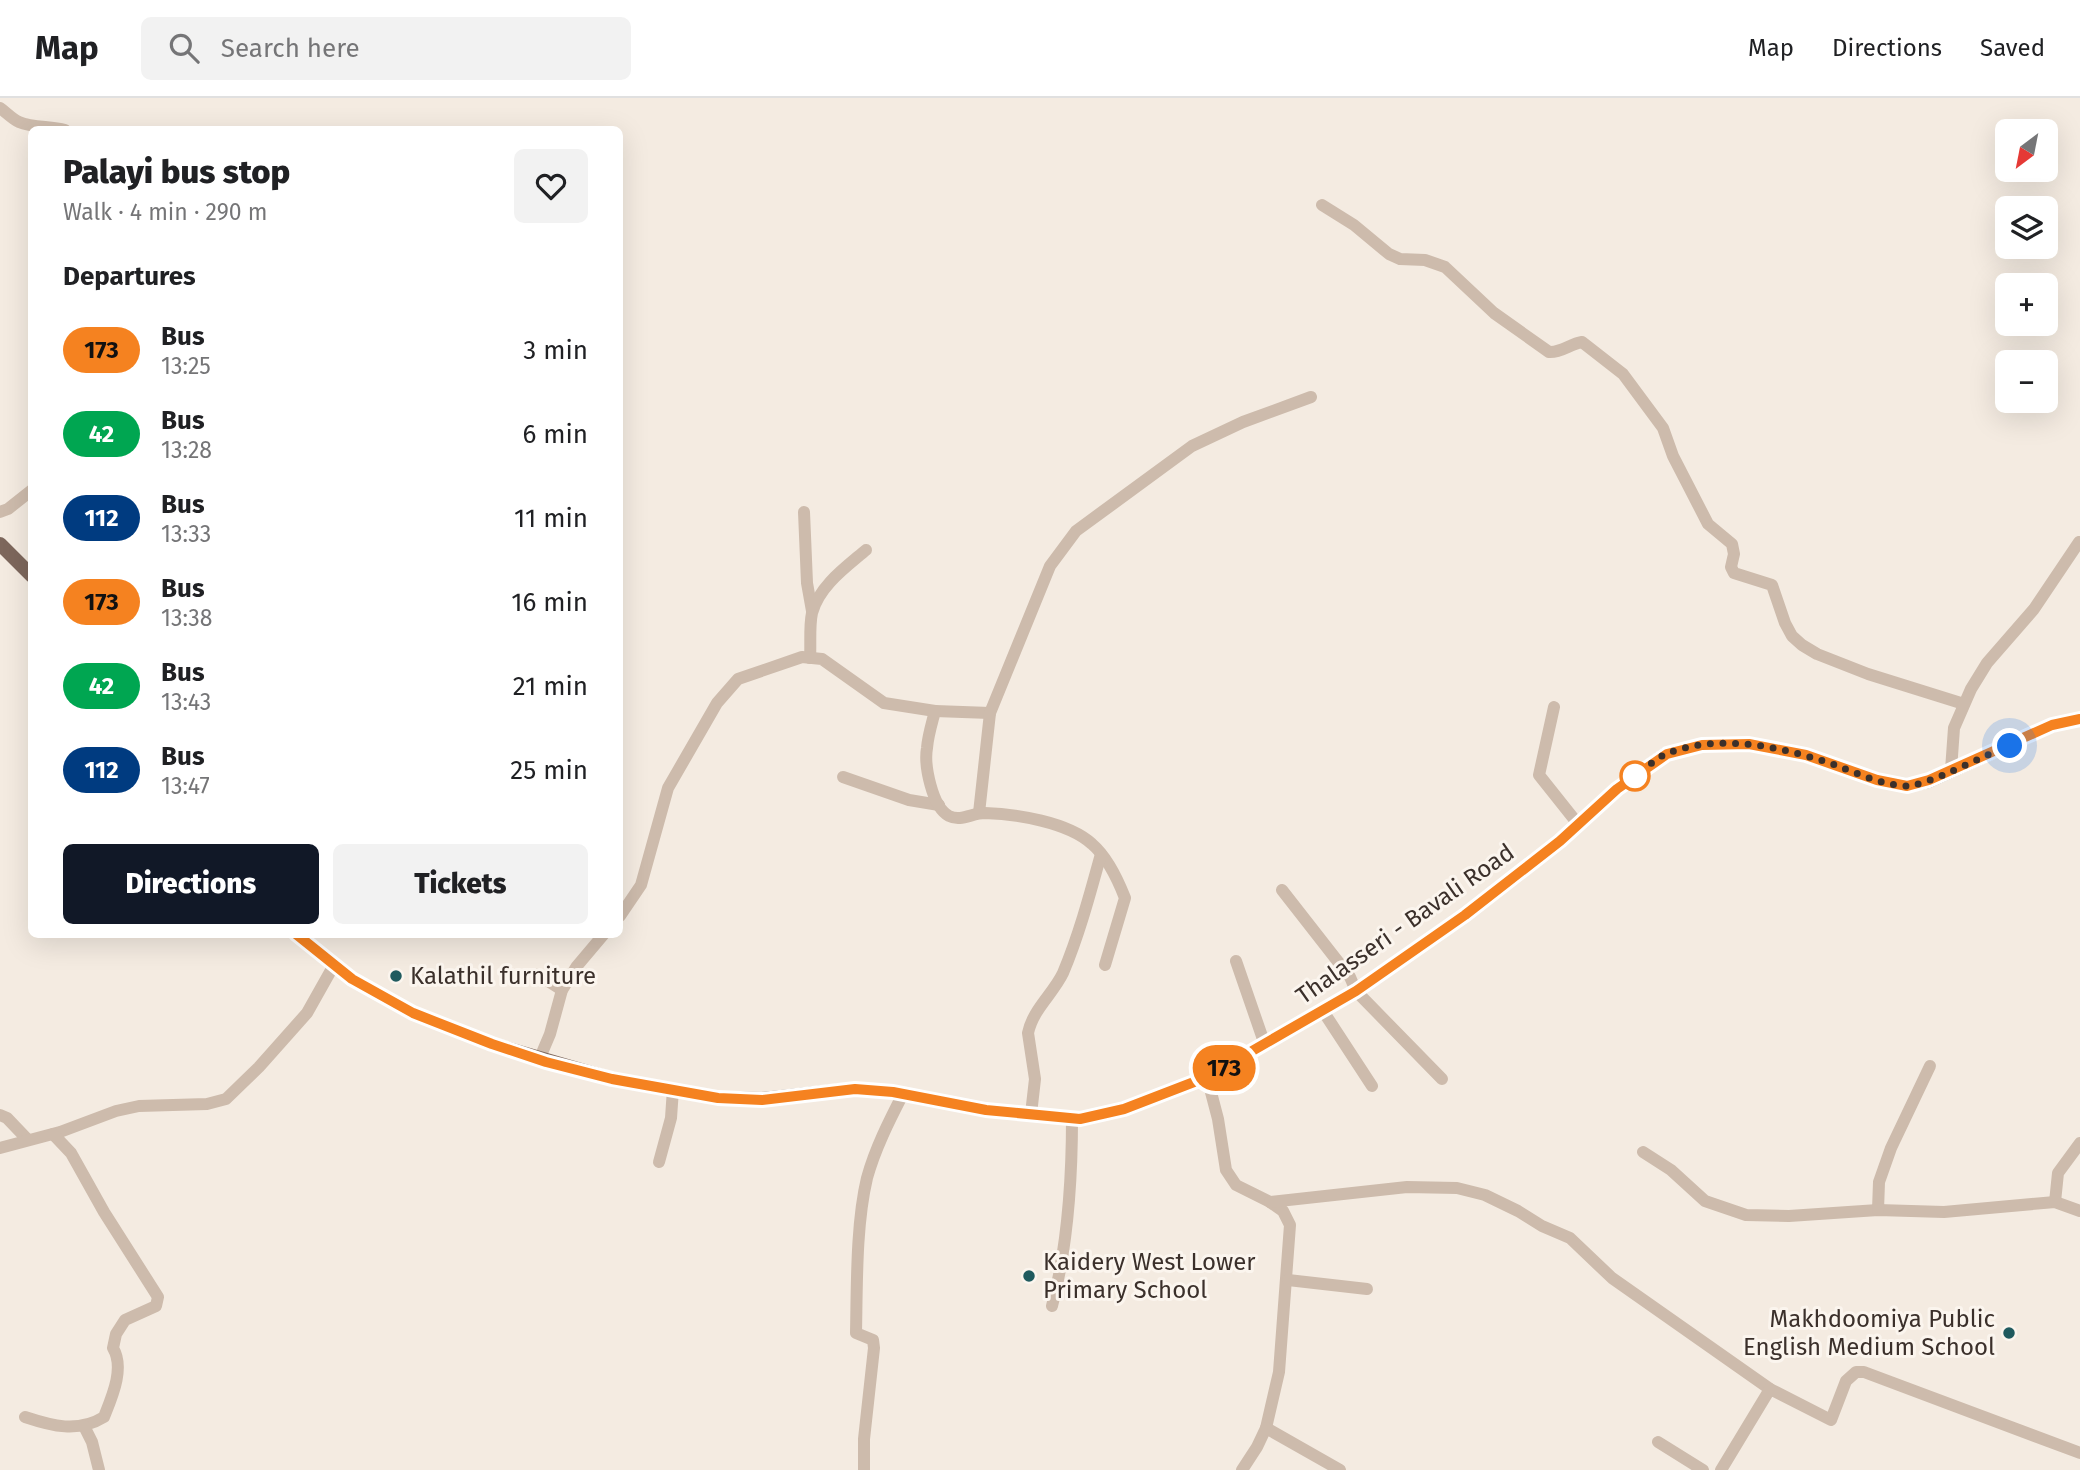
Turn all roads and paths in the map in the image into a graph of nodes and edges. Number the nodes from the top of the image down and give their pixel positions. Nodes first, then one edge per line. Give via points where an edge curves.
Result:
1 (0, 108) edge
2 (33, 126) edge
3 (1322, 205) dead end
4 (1311, 397) dead end
5 (28, 493) edge
6 (0, 512) edge
7 (804, 512) dead end
8 (2079, 542) edge
9 (0, 544) edge
10 (866, 550) dead end
11 (28, 572) edge
12 (812, 612) junction
13 (810, 658) junction
14 (1964, 704) junction
15 (1554, 707) dead end
16 (935, 711) junction
17 (990, 713) junction
18 (2080, 719) edge
19 (1951, 770) junction
20 (843, 777) dead end
21 (939, 805) junction
22 (979, 813) junction
23 (1578, 824) junction
24 (1101, 854) junction
25 (1282, 890) dead end
26 (623, 912) edge
27 (301, 938) edge
28 (601, 938) edge
29 (1236, 961) dead end
30 (334, 965) junction
31 (1105, 965) dead end
32 (537, 974) dead end
33 (562, 990) junction
34 (1356, 991) junction
35 (1323, 1011) junction
36 (1265, 1045) junction
37 (539, 1060) junction
38 (1930, 1066) dead end
39 (1207, 1077) junction
40 (1442, 1079) dead end
41 (1372, 1086) dead end
42 (673, 1089) junction
43 (903, 1094) junction
44 (1031, 1114) junction
45 (0, 1115) edge
46 (1072, 1119) junction
47 (53, 1134) junction
48 (28, 1140) junction
49 (2080, 1143) edge
50 (0, 1148) edge
51 (1643, 1152) dead end
52 (659, 1162) dead end
53 (1270, 1202) junction
54 (2056, 1202) junction
55 (1878, 1210) junction
56 (2080, 1211) edge
57 (1288, 1280) junction
58 (1367, 1289) dead end
59 (1052, 1306) dead end
60 (1770, 1388) junction
61 (25, 1417) dead end
62 (84, 1426) junction
63 (1266, 1428) junction
64 (1658, 1442) dead end
65 (2080, 1453) edge
66 (99, 1470) edge
67 (864, 1470) edge
68 (1242, 1470) edge
69 (1340, 1470) edge
70 (1703, 1470) edge
71 (1721, 1470) edge

1 - 2 street
3 - 14 street via 1389,254 1445,267 1494,313 1549,352 1582,342 1601,355 1623,374 1663,428 1708,524 1732,544 1734,573 1772,585 1792,636 1817,654
4 - 17 street via 1192,446 1076,531 1051,566
5 - 6 street
7 - 12 street
8 - 14 street via 2034,609 1987,663
9 - 11 main road
10 - 12 street via 827,585
12 - 13 street
13 - 16 street via 822,659 884,703
13 - 26 street via 738,679 717,703 668,788 641,885
14 - 19 street via 1954,728
15 - 23 street via 1539,775
16 - 17 street
16 - 21 street via 926,751 933,798
17 - 22 street
18 - 19 main road, Thalasseri - Bavali Road via 2052,725
19 - 23 main road, Thalasseri - Bavali Road via 1907,786 1806,755 1749,744 1702,745 1667,754
20 - 21 street via 909,800
21 - 22 street via 946,815 958,819
22 - 24 street via 1025,817 1058,827 1084,837
23 - 34 main road, Thalasseri - Bavali Road via 1465,915
24 - 31 street via 1125,898
24 - 44 street via 1062,974 1028,1033 1035,1079
25 - 34 street
27 - 30 main road, Thalasseri - Bavali Road
28 - 33 street
29 - 36 street
30 - 37 main road, Thalasseri - Bavali Road via 413,1013
30 - 47 street via 307,1013 226,1099 116,1111
32 - 33 street
33 - 37 street
34 - 35 main road, Thalasseri - Bavali Road
34 - 40 street
35 - 36 main road, Thalasseri - Bavali Road
35 - 41 street
36 - 39 main road, Thalasseri - Bavali Road
37 - 42 main road, Thalasseri - Bavali Road
38 - 55 street via 1891,1148 1879,1182
39 - 46 main road, Thalasseri - Bavali Road via 1124,1109
39 - 53 street via 1226,1170 1236,1185
42 - 43 main road, Thalasseri - Bavali Road via 762,1100 855,1089
42 - 52 street
43 - 44 main road, Thalasseri - Bavali Road
43 - 67 street via 868,1176 861,1211 856,1333 873,1340 874,1348
44 - 46 main road, Thalasseri - Bavali Road
45 - 48 street
46 - 59 street via 1064,1252
47 - 48 street
47 - 62 street via 71,1153 158,1297 156,1306 125,1320 116,1334 113,1348 119,1366 108,1404 103,1417
48 - 50 street
49 - 54 street via 2058,1173
51 - 55 street via 1705,1201 1746,1214
53 - 57 street via 1290,1225
53 - 60 street via 1407,1187 1457,1188 1485,1195 1570,1238 1612,1278
54 - 55 street via 1966,1210
54 - 56 street
57 - 58 street
57 - 63 street via 1279,1372
60 - 65 street via 1831,1420 1850,1375 1864,1372
60 - 71 street
61 - 62 street via 64,1428
62 - 66 street
63 - 68 street
63 - 69 street
64 - 70 street

